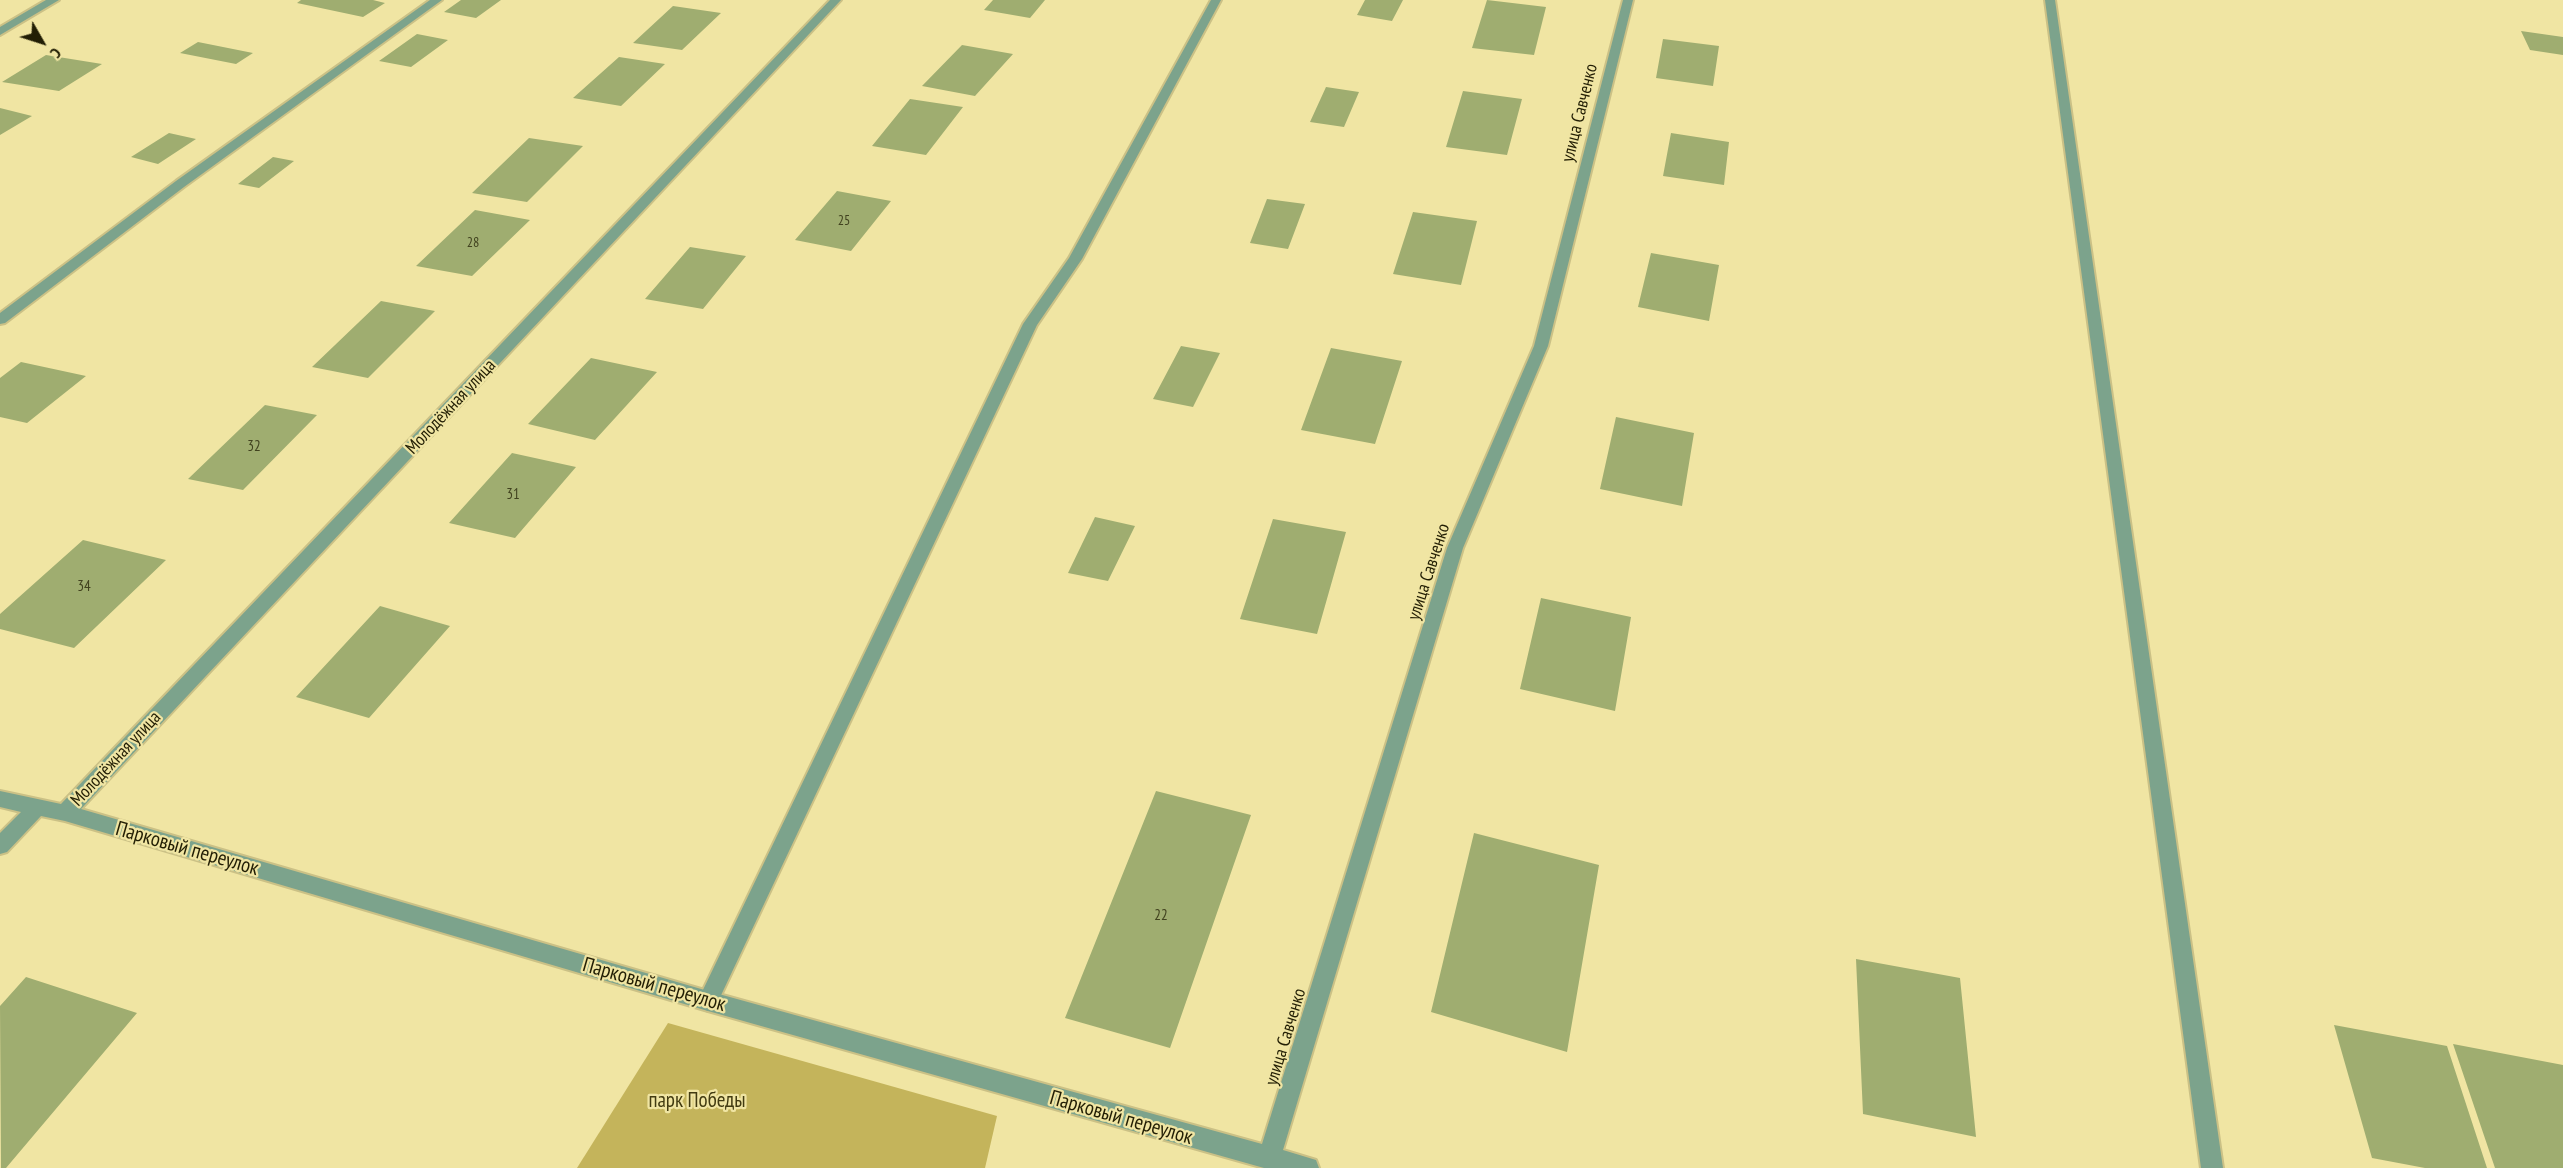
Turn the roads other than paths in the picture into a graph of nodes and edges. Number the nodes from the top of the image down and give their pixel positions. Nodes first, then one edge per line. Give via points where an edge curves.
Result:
1 (54, 0) edge
2 (437, 0) edge
3 (836, 0) edge
4 (1215, 0) edge
5 (1628, 0) edge
6 (2050, 0) edge
7 (0, 32) edge
8 (0, 320) edge
9 (0, 799) edge
10 (36, 808) junction
11 (65, 813) junction
12 (0, 846) edge
13 (708, 1001) junction
14 (1269, 1159) junction
15 (1308, 1168) edge
16 (2212, 1168) edge

1 - 7 street
2 - 8 street via 180,184
3 - 11 street, Молодёжная улица
4 - 13 street via 1075,259 1029,324
5 - 14 street, улица Савченко via 1541,346 1455,548
6 - 16 street
9 - 10 street, Парковый переулок
10 - 11 street, Парковый переулок
10 - 12 street
11 - 13 street, Парковый переулок
13 - 14 street, Парковый переулок
14 - 15 street, Парковый переулок

